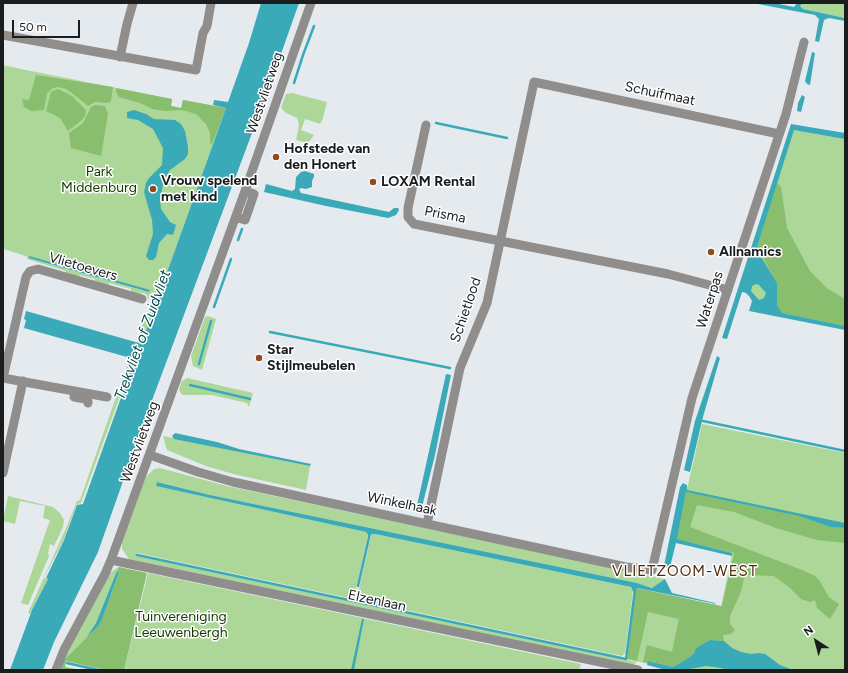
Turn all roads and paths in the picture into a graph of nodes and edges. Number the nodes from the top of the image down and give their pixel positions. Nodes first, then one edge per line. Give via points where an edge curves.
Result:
1 (133, 3) edge
2 (211, 3) edge
3 (311, 3) edge
4 (3, 35) edge
5 (804, 42) dead end
6 (120, 57) junction
7 (534, 82) joint
8 (426, 125) dead end
9 (779, 134) junction
10 (500, 241) junction
11 (728, 290) junction
12 (142, 299) dead end
13 (3, 378) edge
14 (23, 381) junction
15 (66, 389) junction
16 (107, 397) dead end
17 (88, 403) dead end
18 (150, 455) junction
19 (3, 473) edge
20 (427, 524) junction
21 (111, 560) junction
22 (652, 570) joint
23 (56, 670) edge
24 (638, 670) edge

1 - 6 street
2 - 6 street via 196,70
3 - 18 street, Westvlietweg
4 - 6 street
5 - 9 street, Waterpas
7 - 9 street, Schuifmaat
7 - 10 street, Schietlood
8 - 10 street, Prisma via 408,217 414,224
9 - 11 street, Waterpas
10 - 11 street via 668,274
10 - 20 street, Schietlood via 487,303 460,368
11 - 22 street, Waterpas via 692,398
12 - 13 street, Vlietoevers via 38,269 30,271 26,277
13 - 14 street, Vlietoevers
14 - 15 street, Vlietoevers
14 - 19 street
15 - 16 street, Vlietoevers
15 - 17 street via 65,395 85,399
18 - 20 street, Winkelhaak via 232,482
18 - 21 street, Westvlietweg
20 - 22 street, Winkelhaak
21 - 23 street, Westvlietweg
21 - 24 street, Elzenlaan

